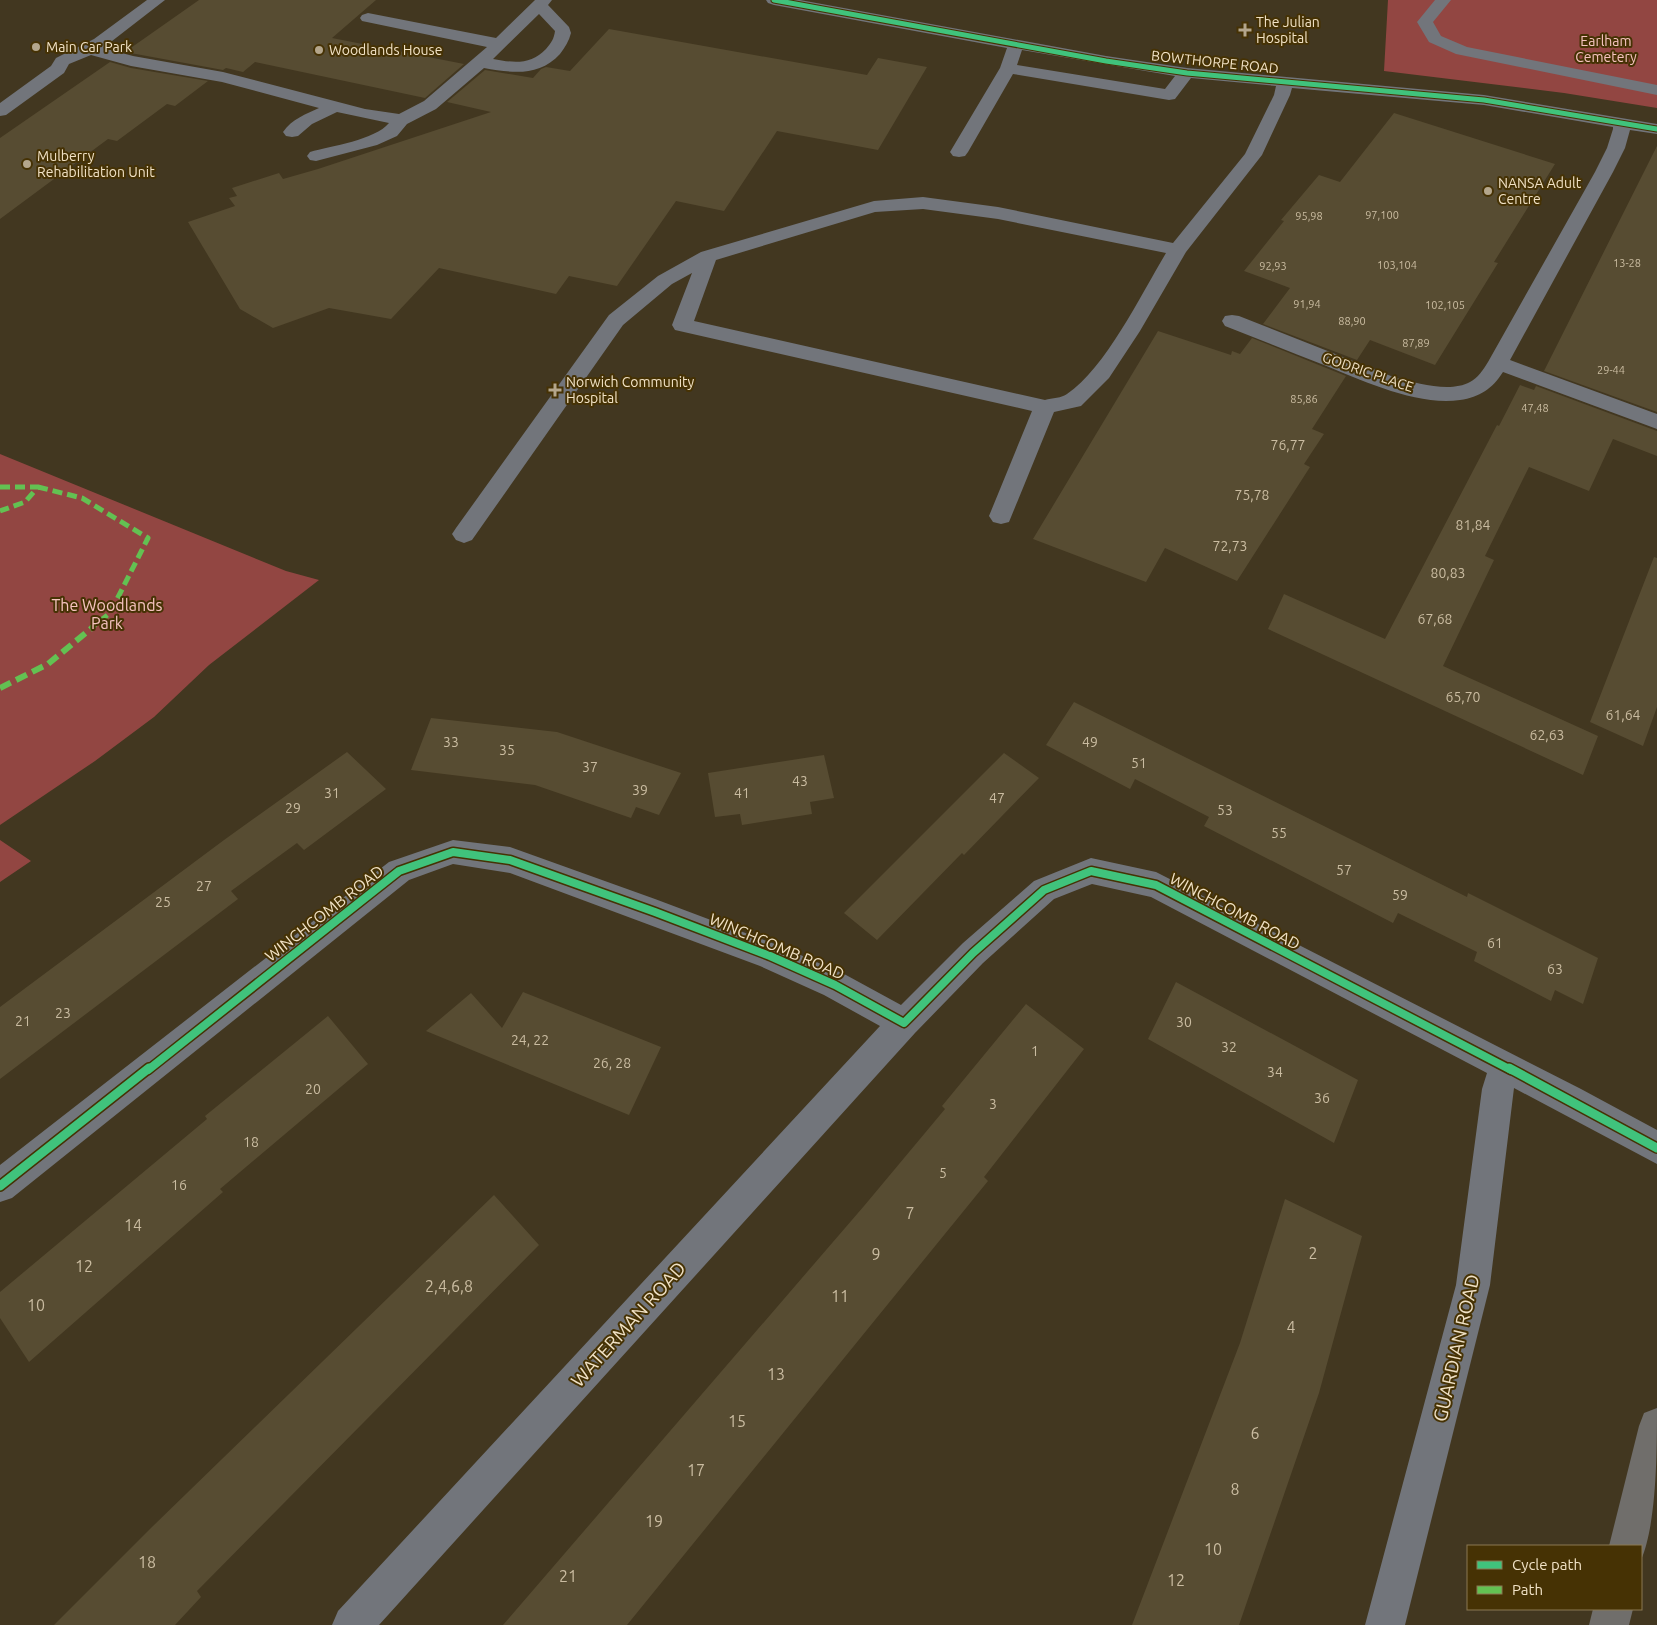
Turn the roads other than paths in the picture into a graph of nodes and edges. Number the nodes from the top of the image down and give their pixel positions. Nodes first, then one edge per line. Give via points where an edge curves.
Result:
1 (157, 0) edge
2 (774, 0) edge
3 (1443, 0) edge
4 (542, 3) edge
5 (368, 18) dead end
6 (499, 44) junction
7 (1016, 45) junction
8 (90, 49) junction
9 (481, 62) junction
10 (1008, 68) junction
11 (1187, 73) junction
12 (1285, 82) junction
13 (1657, 90) edge
14 (337, 106) junction
15 (0, 111) edge
16 (401, 120) junction
17 (1622, 122) junction
18 (1657, 129) edge
19 (292, 132) dead end
20 (959, 152) dead end
21 (316, 156) dead end
22 (1178, 250) junction
23 (708, 256) junction
24 (1232, 321) dead end
25 (1498, 363) junction
26 (1045, 407) junction
27 (1657, 422) edge
28 (1002, 516) dead end
29 (464, 534) dead end
30 (904, 1023) junction
31 (1504, 1067) junction
32 (1657, 1148) edge
33 (0, 1186) edge
34 (1657, 1426) edge
35 (1628, 1545) edge
36 (1613, 1610) edge
37 (352, 1625) edge
38 (1385, 1625) edge
39 (1609, 1625) edge

1 - 8 street
2 - 7 street, BOWTHORPE ROAD
3 - 13 street via 1425,22 1436,39 1462,50
4 - 6 street
4 - 9 street via 563,30 563,39 545,62 521,69
5 - 6 street
6 - 9 street
7 - 10 street
7 - 11 street, BOWTHORPE ROAD
8 - 14 street via 131,61 223,77
8 - 15 street via 62,61 58,69
9 - 16 street via 430,105
10 - 11 street via 1169,95
10 - 20 street
11 - 12 street, BOWTHORPE ROAD
12 - 17 street, BOWTHORPE ROAD via 1484,100
12 - 22 street via 1253,155
14 - 16 street
14 - 19 street via 306,120
16 - 21 street via 391,132 371,141
17 - 18 street, BOWTHORPE ROAD
17 - 25 street, GODRIC PLACE via 1614,153
22 - 23 street via 998,213 923,203 874,208
22 - 26 street via 1102,373 1073,401
23 - 26 street via 682,325
23 - 29 street via 665,280 616,320
24 - 25 street, GODRIC PLACE via 1390,383 1416,390 1462,393 1478,388
25 - 27 street
26 - 28 street
30 - 31 street, WINCHCOMB ROAD via 973,953 1044,890 1091,870 1156,885
30 - 33 street, WINCHCOMB ROAD via 836,985 655,912 510,860 453,852 399,871
30 - 37 street, WATERMAN ROAD
31 - 32 street, WINCHCOMB ROAD
31 - 38 street, GUARDIAN ROAD via 1498,1089 1472,1286
34 - 35 highway
36 - 39 highway

